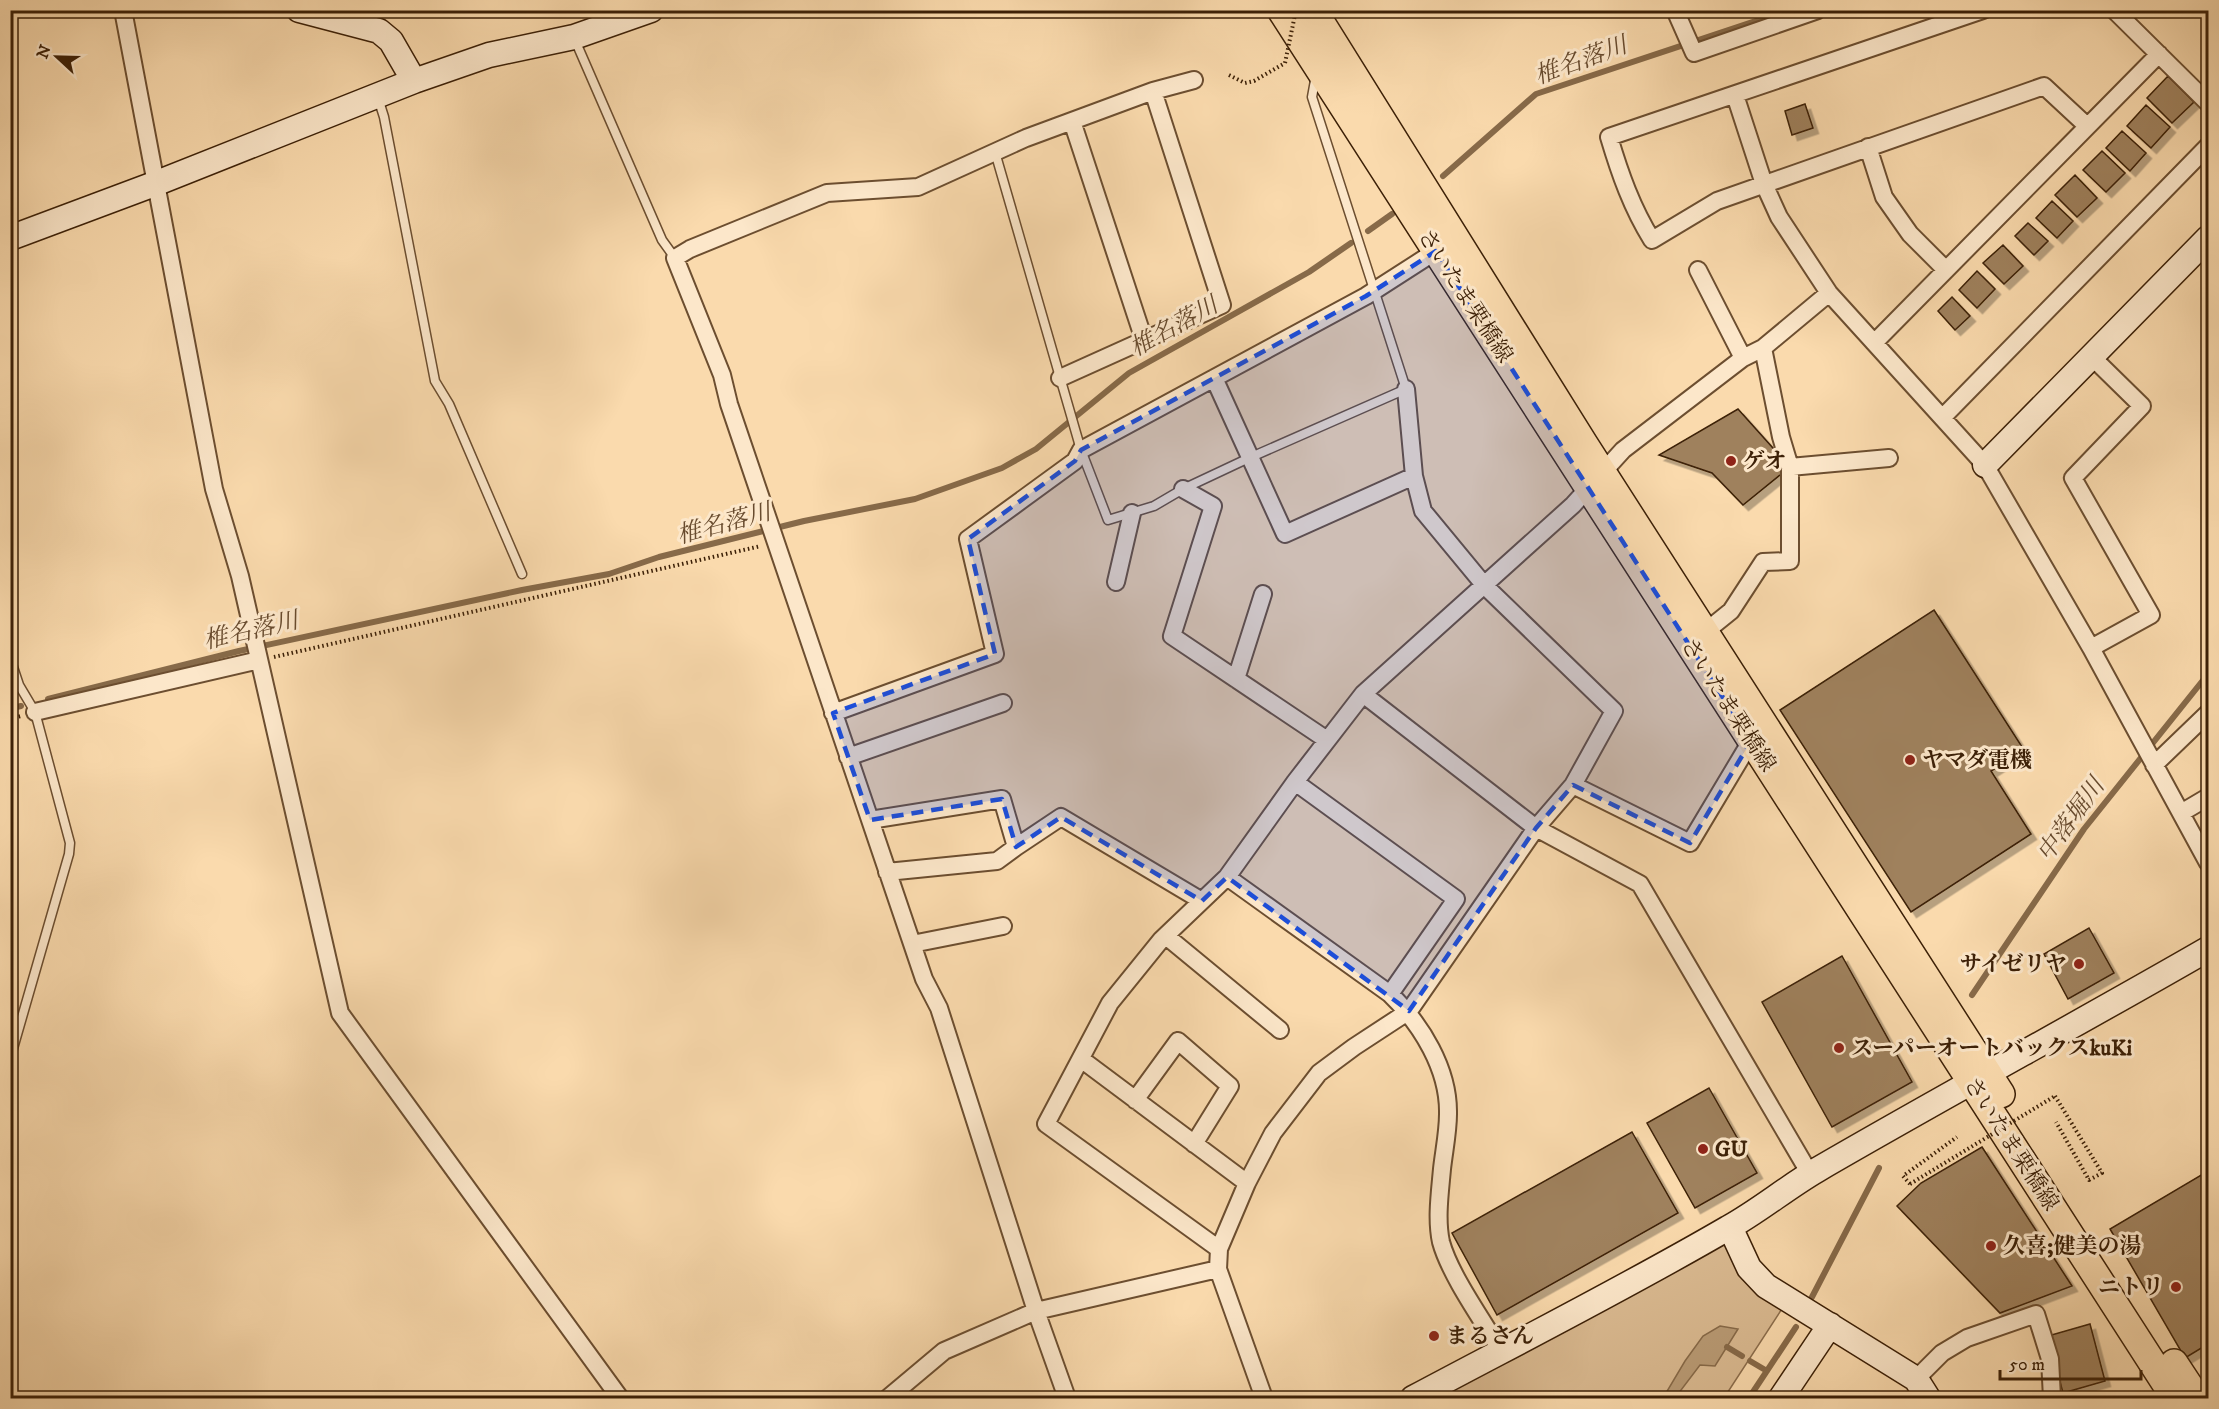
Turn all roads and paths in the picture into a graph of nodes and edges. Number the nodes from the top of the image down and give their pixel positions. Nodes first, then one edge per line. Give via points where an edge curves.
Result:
1 (123, 10) edge
2 (299, 10) edge
3 (651, 10) edge
4 (1281, 10) edge
5 (1296, 10) edge
6 (1313, 10) edge
7 (1675, 10) edge
8 (1818, 10) edge
9 (1983, 10) edge
10 (2114, 10) edge
11 (574, 37) junction
12 (2159, 54) junction
13 (1317, 66) junction
14 (1229, 75) dead end
15 (1194, 80) dead end
16 (414, 81) junction
17 (1153, 91) junction
18 (377, 95) junction
19 (1735, 95) junction
20 (2208, 103) edge
21 (1072, 122) junction
22 (2087, 126) junction
23 (2208, 146) edge
24 (1868, 147) junction
25 (995, 152) junction
26 (156, 183) junction
27 (1764, 184) junction
28 (10, 238) edge
29 (2208, 238) edge
30 (1436, 251) junction
31 (675, 258) junction
32 (1698, 270) dead end
33 (1946, 270) junction
34 (1374, 291) junction
35 (1829, 293) junction
36 (1144, 340) junction
37 (1875, 342) junction
38 (1763, 348) junction
39 (2091, 356) junction
40 (1743, 358) junction
41 (1060, 378) junction
42 (1214, 378) junction
43 (1406, 389) junction
44 (1943, 417) junction
45 (1081, 450) junction
46 (1249, 458) junction
47 (1889, 458) dead end
48 (1985, 465) junction
49 (1790, 467) junction
50 (1414, 476) junction
51 (1595, 481) junction
52 (1183, 489) junction
53 (1132, 513) junction
54 (776, 542) junction
55 (522, 574) dead end
56 (1116, 582) dead end
57 (1485, 586) junction
58 (1263, 594) dead end
59 (1705, 632) junction
60 (2091, 648) junction
61 (10, 658) edge
62 (259, 660) junction
63 (1236, 679) junction
64 (1364, 694) junction
65 (1003, 703) dead end
66 (10, 711) edge
67 (35, 712) junction
68 (833, 713) junction
69 (2208, 713) edge
70 (16, 717) dead end
71 (1327, 740) junction
72 (1751, 741) junction
73 (848, 757) junction
74 (2154, 765) junction
75 (1295, 782) junction
76 (1574, 785) junction
77 (2208, 797) edge
78 (2181, 813) junction
79 (870, 820) junction
80 (1536, 828) junction
81 (1016, 847) junction
82 (2208, 860) edge
83 (887, 872) junction
84 (1227, 877) junction
85 (1202, 901) junction
86 (1003, 926) dead end
87 (1166, 936) junction
88 (912, 944) junction
89 (2208, 949) edge
90 (1390, 994) junction
91 (1409, 1011) junction
92 (1280, 1030) dead end
93 (10, 1059) edge
94 (1081, 1059) junction
95 (1979, 1077) junction
96 (1135, 1100) junction
97 (2056, 1122) dead end
98 (1957, 1137) dead end
99 (1194, 1143) junction
100 (1810, 1174) junction
101 (1247, 1183) junction
102 (1730, 1227) junction
103 (1219, 1250) junction
104 (1218, 1269) junction
105 (1036, 1311) junction
106 (1830, 1325) junction
107 (1501, 1351) junction
108 (1922, 1389) edge
109 (620, 1398) edge
110 (888, 1398) edge
111 (1067, 1398) edge
112 (1264, 1398) edge
113 (1413, 1398) edge
114 (1781, 1398) edge
115 (2052, 1398) edge
116 (2175, 1398) edge
117 (2197, 1398) edge

1 - 26 street
2 - 16 street via 379,31 391,41
3 - 11 street
4 - 13 main road, さいたま栗橋線
5 - 14 path, bridge via 1285,63 1245,83
6 - 51 main road, さいたま栗橋線
7 - 8 street via 1694,53
9 - 19 street
10 - 12 street
11 - 16 street via 489,55
11 - 31 lane via 662,240
12 - 20 street
12 - 22 street
13 - 30 main road, さいたま栗橋線
13 - 34 lane via 1312,97
15 - 17 street
16 - 18 street
17 - 21 street
17 - 36 street via 1222,305
18 - 26 street
18 - 55 lane via 435,381 449,404
19 - 27 street
19 - 27 street via 1609,137 1623,182 1652,240 1718,201
21 - 25 street
21 - 36 street
22 - 24 street via 2044,86
22 - 33 street
23 - 44 street
24 - 27 street
24 - 33 street via 1884,197 1910,234
25 - 31 street via 918,187 827,194
25 - 41 lane
26 - 28 street
26 - 62 street via 214,489 240,576
27 - 35 street via 1779,217
29 - 39 street
30 - 34 street
30 - 51 main road, さいたま栗橋線
31 - 54 street via 722,375
32 - 40 street
33 - 37 street
34 - 42 street
34 - 43 lane
35 - 37 street
35 - 38 street
36 - 41 street
37 - 44 street
38 - 40 street
38 - 49 street
39 - 48 street
39 - 60 street via 2142,406 2073,478 2151,615
40 - 51 street via 1623,450
41 - 45 lane
42 - 45 street
42 - 46 street
43 - 46 lane
43 - 50 street
44 - 48 street
45 - 53 lane via 1108,520
45 - 68 street via 1075,461 968,539 995,654
46 - 50 street via 1285,534
46 - 52 lane
47 - 49 street
48 - 60 street
49 - 59 street via 1790,561 1763,562 1731,611
50 - 57 street via 1423,510
51 - 57 street
51 - 59 main road, さいたま栗橋線
51 - 72 main road, さいたま栗橋線
52 - 53 lane via 1154,506
52 - 63 street via 1214,506 1172,636
53 - 56 street
54 - 62 path
54 - 68 street
57 - 64 street
57 - 76 street via 1614,711
58 - 63 street
59 - 95 main road, さいたま栗橋線
60 - 74 street
61 - 67 lane
62 - 67 street
62 - 109 street via 339,1013
63 - 71 street
64 - 71 street
64 - 80 street
65 - 73 street
66 - 70 path
67 - 93 lane via 70,843
68 - 73 street
69 - 74 street
71 - 75 street
72 - 76 street via 1690,843
72 - 95 main road, さいたま栗橋線
73 - 79 street
74 - 78 street
75 - 84 street
75 - 90 street via 1456,899
76 - 80 street
77 - 78 street
78 - 82 street
79 - 81 street via 1002,799
79 - 83 street
80 - 91 street
80 - 100 street via 1640,884
81 - 83 street via 997,861
81 - 85 street via 1061,817
83 - 88 street
84 - 85 street
84 - 90 street
85 - 87 street
86 - 88 street
87 - 92 street
87 - 94 street via 1110,1003
88 - 105 street via 939,1008
89 - 95 street
90 - 91 street
91 - 101 street via 1319,1073 1273,1133
91 - 107 street via 1431,1048 1447,1102 1439,1205 1441,1242 1456,1277
94 - 96 street
94 - 103 street via 1046,1124
95 - 100 street
95 - 116 main road, さいたま栗橋線
95 - 117 main road, さいたま栗橋線
96 - 99 street
96 - 99 street via 1178,1041 1230,1086
97 - 98 path, bridge via 2090,1180 2102,1173 2055,1096 1910,1184 1903,1176
99 - 101 street
100 - 102 street
101 - 103 street
102 - 106 street via 1749,1268 1766,1287
102 - 107 street
103 - 104 street
104 - 105 street
104 - 112 street
105 - 110 street via 944,1351
105 - 111 street
106 - 108 street
106 - 114 street
107 - 113 street
108 - 115 street via 1942,1353 1967,1338 2036,1314 2050,1359

